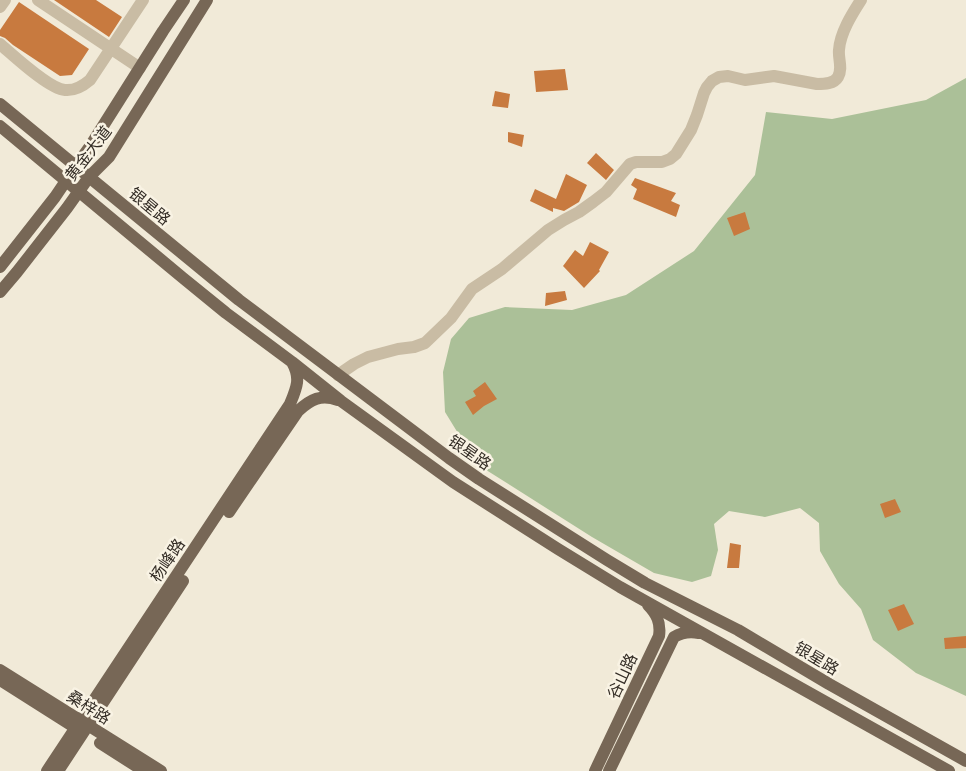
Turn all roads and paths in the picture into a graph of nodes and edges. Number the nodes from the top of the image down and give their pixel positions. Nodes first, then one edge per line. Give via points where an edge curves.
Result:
1 (5, 0) edge
2 (38, 0) edge
3 (144, 0) edge
4 (184, 0) edge
5 (207, 0) edge
6 (861, 0) edge
7 (0, 7) edge
8 (0, 44) edge
9 (111, 49) junction
10 (140, 68) junction
11 (0, 104) edge
12 (0, 126) edge
13 (76, 166) junction
14 (89, 177) junction
15 (66, 180) junction
16 (79, 191) junction
17 (0, 266) edge
18 (0, 292) edge
19 (292, 362) junction
20 (338, 375) junction
21 (340, 401) junction
22 (640, 598) junction
23 (708, 635) junction
24 (0, 670) edge
25 (0, 680) edge
26 (82, 727) junction
27 (966, 761) edge
28 (47, 771) edge
29 (58, 771) edge
30 (144, 771) edge
31 (161, 771) edge
32 (596, 771) edge
33 (609, 771) edge
34 (949, 771) edge

1 - 7 street
2 - 9 street
3 - 9 street
4 - 10 main road, 黄金大道
5 - 14 main road, 黄金大道 via 110,157
6 - 20 street via 848,22 838,50 839,75 835,81 822,84 774,76 745,80 728,76 712,81 707,86 691,130 670,159 630,164 606,192 548,230 502,269 472,289 451,318 425,342 368,357
8 - 9 street via 47,83 65,90 83,86 90,80
9 - 10 street
10 - 13 main road, 黄金大道
11 - 13 main road, 银星路
12 - 15 main road, 银星路
13 - 14 main road, 银星路
13 - 15 main road, 黄金大道
14 - 16 main road, 黄金大道
14 - 20 main road, 银星路 via 239,300
15 - 16 main road, 银星路
15 - 17 main road, 黄金大道
16 - 18 main road, 黄金大道
16 - 19 main road, 银星路 via 190,284
19 - 21 main road, 银星路
19 - 26 main road, 杨峰路 via 298,376 290,404
20 - 27 main road, 银星路 via 456,463 607,560 738,630
21 - 22 main road, 银星路 via 453,482
21 - 26 main road, 杨峰路 via 327,397 312,400 291,420
22 - 23 main road, 银星路
22 - 32 main road, 谷山路 via 657,616 659,636
23 - 33 main road, 谷山路 via 686,632 674,637
23 - 34 main road, 银星路
24 - 26 main road, 桑梓路
25 - 26 main road, 桑梓路
26 - 28 main road, 杨峰路
26 - 29 main road, 杨峰路
26 - 30 main road, 桑梓路
26 - 31 main road, 桑梓路

